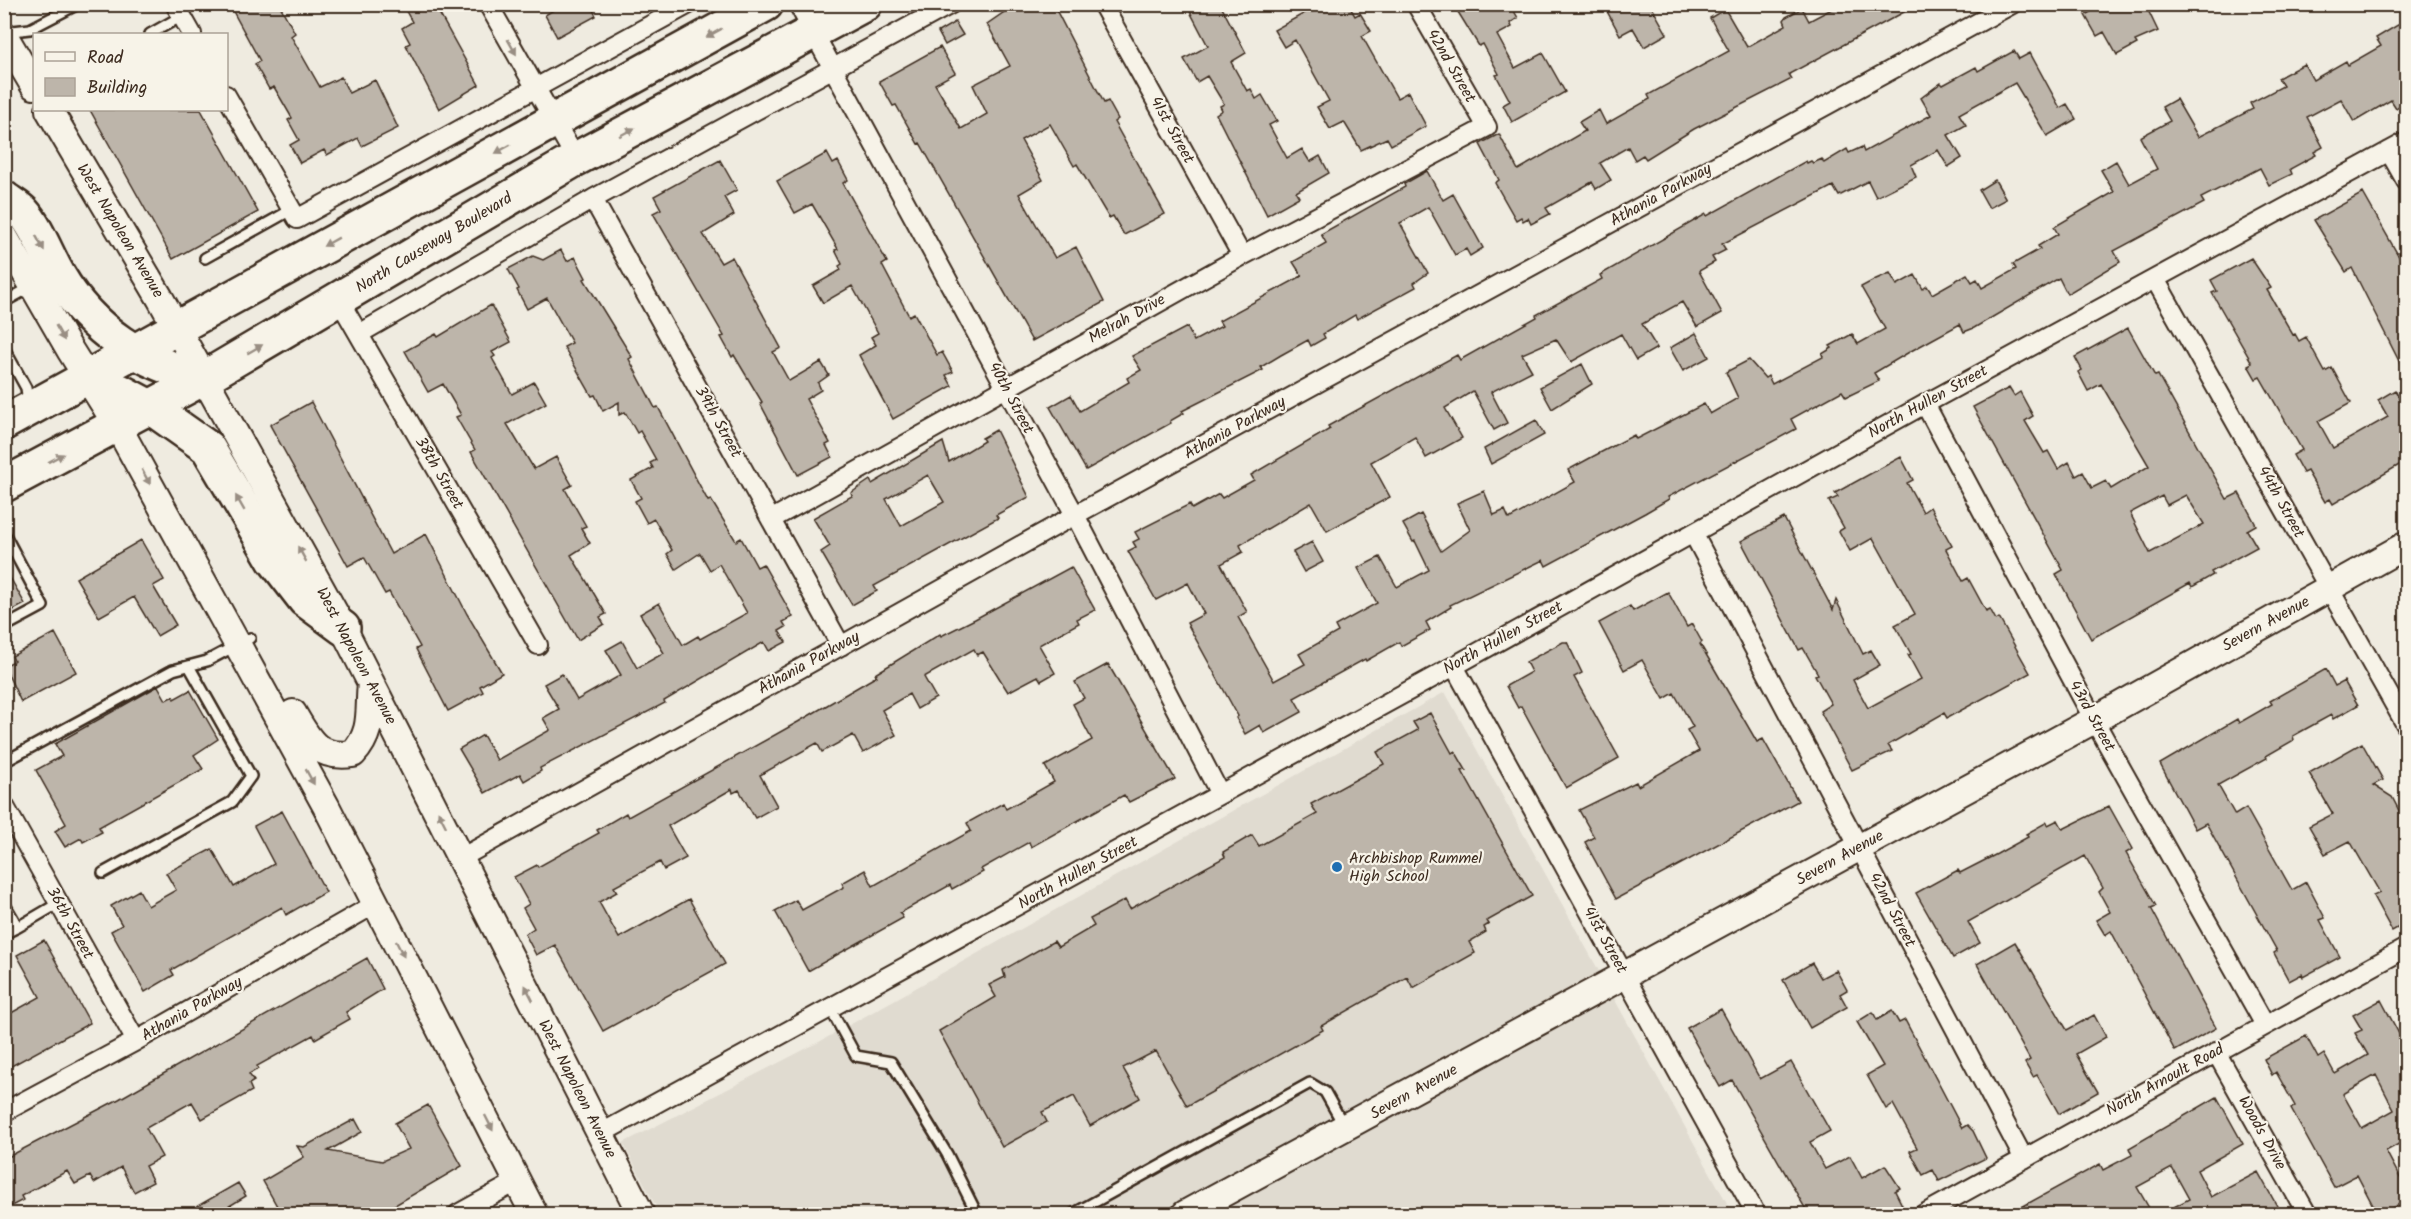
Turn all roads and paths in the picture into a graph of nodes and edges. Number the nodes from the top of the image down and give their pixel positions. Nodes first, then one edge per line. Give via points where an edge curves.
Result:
1 (78, 4) edge
2 (488, 4) edge
3 (688, 4) edge
4 (766, 4) edge
5 (798, 4) edge
6 (865, 4) edge
7 (951, 4) edge
8 (1102, 4) edge
9 (1416, 4) edge
10 (2012, 4) edge
11 (178, 10) edge
12 (151, 33) edge
13 (191, 33) edge
14 (4, 34) edge
15 (814, 34) junction
16 (832, 69) junction
17 (33, 84) edge
18 (536, 89) junction
19 (228, 98) edge
20 (50, 111) edge
21 (554, 121) junction
22 (1487, 127) joint
23 (2406, 142) edge
24 (2389, 151) junction
25 (576, 159) junction
26 (2406, 181) edge
27 (4, 198) edge
28 (593, 199) junction
29 (294, 214) junction
30 (4, 236) edge
31 (1242, 256) junction
32 (205, 258) dead end
33 (2155, 279) junction
34 (33, 286) junction
35 (339, 300) junction
36 (4, 302) edge
37 (175, 327) junction
38 (359, 334) junction
39 (4, 348) edge
40 (134, 352) junction
41 (204, 378) junction
42 (88, 379) junction
43 (1005, 387) junction
44 (1925, 404) junction
45 (150, 407) junction
46 (17, 416) edge
47 (117, 425) junction
48 (4, 441) edge
49 (4, 485) edge
50 (1075, 515) junction
51 (772, 519) junction
52 (4, 533) edge
53 (1693, 533) junction
54 (2406, 545) edge
55 (2330, 589) junction
56 (4, 627) edge
57 (342, 628) junction
58 (244, 641) junction
59 (538, 645) dead end
60 (841, 646) junction
61 (189, 666) junction
62 (1454, 666) junction
63 (371, 683) junction
64 (2094, 720) junction
65 (2406, 725) edge
66 (4, 762) edge
67 (1220, 794) junction
68 (4, 805) edge
69 (1860, 848) junction
70 (461, 858) junction
71 (103, 873) dead end
72 (4, 903) edge
73 (59, 903) junction
74 (377, 903) junction
75 (18, 927) junction
76 (4, 934) edge
77 (2406, 949) edge
78 (1624, 976) junction
79 (830, 1008) junction
80 (2265, 1024) junction
81 (136, 1041) junction
82 (2216, 1052) junction
83 (4, 1112) edge
84 (1346, 1129) junction
85 (600, 1134) junction
86 (2024, 1159) junction
87 (1273, 1169) junction
88 (518, 1181) junction
89 (460, 1214) edge
90 (534, 1215) edge
91 (641, 1215) edge
92 (977, 1215) edge
93 (1073, 1215) edge
94 (1185, 1215) edge
95 (1195, 1215) edge
96 (1755, 1215) edge
97 (1924, 1215) edge
98 (2307, 1215) edge

1 - 14 lane via 30,29
2 -> 18 street
3 - 18 street
4 -> 21 highway
5 - 15 street, 40th Street
6 - 15 highway, North Causeway Boulevard
7 - 16 street
8 - 31 street, 41st Street
9 - 22 street, 42nd Street
10 - 50 street, Athania Parkway
11 - 12 lane
11 - 13 street
14 - 17 main road
15 - 16 street, 40th Street
25 -> 15 highway, North Causeway Boulevard
16 - 28 street
16 - 43 street, 40th Street
18 - 21 street
18 - 29 street
19 - 29 street
20 - 37 main road, West Napoleon Avenue
21 - 25 street
21 -> 37 highway
22 - 31 street, Melrah Drive
23 - 24 street, North Hullen Street
24 - 26 street
24 - 33 street, North Hullen Street
25 - 35 highway, North Causeway Boulevard
27 -> 40 highway via 24,213 78,307
28 - 38 street
28 - 51 street, 39th Street
29 - 32 lane
30 - 34 main road
31 - 43 street, Melrah Drive
33 - 44 street, North Hullen Street
33 - 55 street, 44th Street
34 - 36 lane
34 -> 42 main road
35 - 38 street, 38th Street
41 -> 35 highway, North Causeway Boulevard
37 - 40 highway
37 - 41 main road, West Napoleon Avenue
38 - 59 street, 38th Street
39 - 46 lane via 26,388
40 - 41 highway via 179,372
40 - 42 highway
41 - 45 highway, North Causeway Boulevard
57 -> 41 main road, West Napoleon Avenue
42 - 45 highway
42 - 46 highway
42 - 47 main road
43 - 50 street, 40th Street
43 - 51 street, Melrah Drive
44 - 53 street, North Hullen Street
44 - 64 street, 43rd Street
45 - 47 highway, North Causeway Boulevard
57 -> 45 highway via 305,600 273,560 208,448
46 - 48 highway
49 -> 47 highway, North Causeway Boulevard
47 -> 58 main road via 198,573 223,590
50 - 60 street, Athania Parkway
50 - 67 street, 40th Street
51 - 60 street, 39th Street
52 - 56 lane via 43,606
53 - 62 street, North Hullen Street
53 - 69 street, 42nd Street
54 - 55 main road, Severn Avenue
55 - 64 main road, Severn Avenue
55 - 65 street, 44th Street
57 - 63 main road, West Napoleon Avenue
58 - 61 lane
58 - 63 main road via 306,736 318,749 335,757 354,754 365,741 370,728
58 -> 74 main road
60 - 70 street, Athania Parkway
61 - 66 lane via 173,670
61 - 71 lane via 251,776 232,802
62 - 67 street, North Hullen Street
62 - 78 street, 41st Street
70 -> 63 main road, West Napoleon Avenue
64 - 69 main road, Severn Avenue
64 - 80 street, 43rd Street
67 - 79 street, North Hullen Street
68 - 73 street, 36th Street
69 - 78 main road, Severn Avenue
69 - 86 street, 42nd Street
85 -> 70 main road, West Napoleon Avenue
72 - 75 lane
73 - 75 lane
73 - 81 street, 36th Street
74 - 81 street, Athania Parkway
74 -> 88 main road
75 - 76 lane
77 - 80 street, North Arnoult Road
78 - 84 main road, Severn Avenue
78 - 96 street, 41st Street
79 - 85 street, North Hullen Street
79 - 92 lane via 856,1056 891,1062 947,1154
80 - 82 street, North Arnoult Road
81 - 83 street, Athania Parkway
82 - 86 street, North Arnoult Road
82 - 98 street, Woods Drive
84 - 87 main road, Severn Avenue
84 - 93 lane via 1325,1092 1310,1083
85 - 91 main road, West Napoleon Avenue
86 - 97 street, North Arnoult Road
87 - 94 main road, Severn Avenue
87 - 95 main road, Severn Avenue
88 - 89 street
88 - 90 main road

